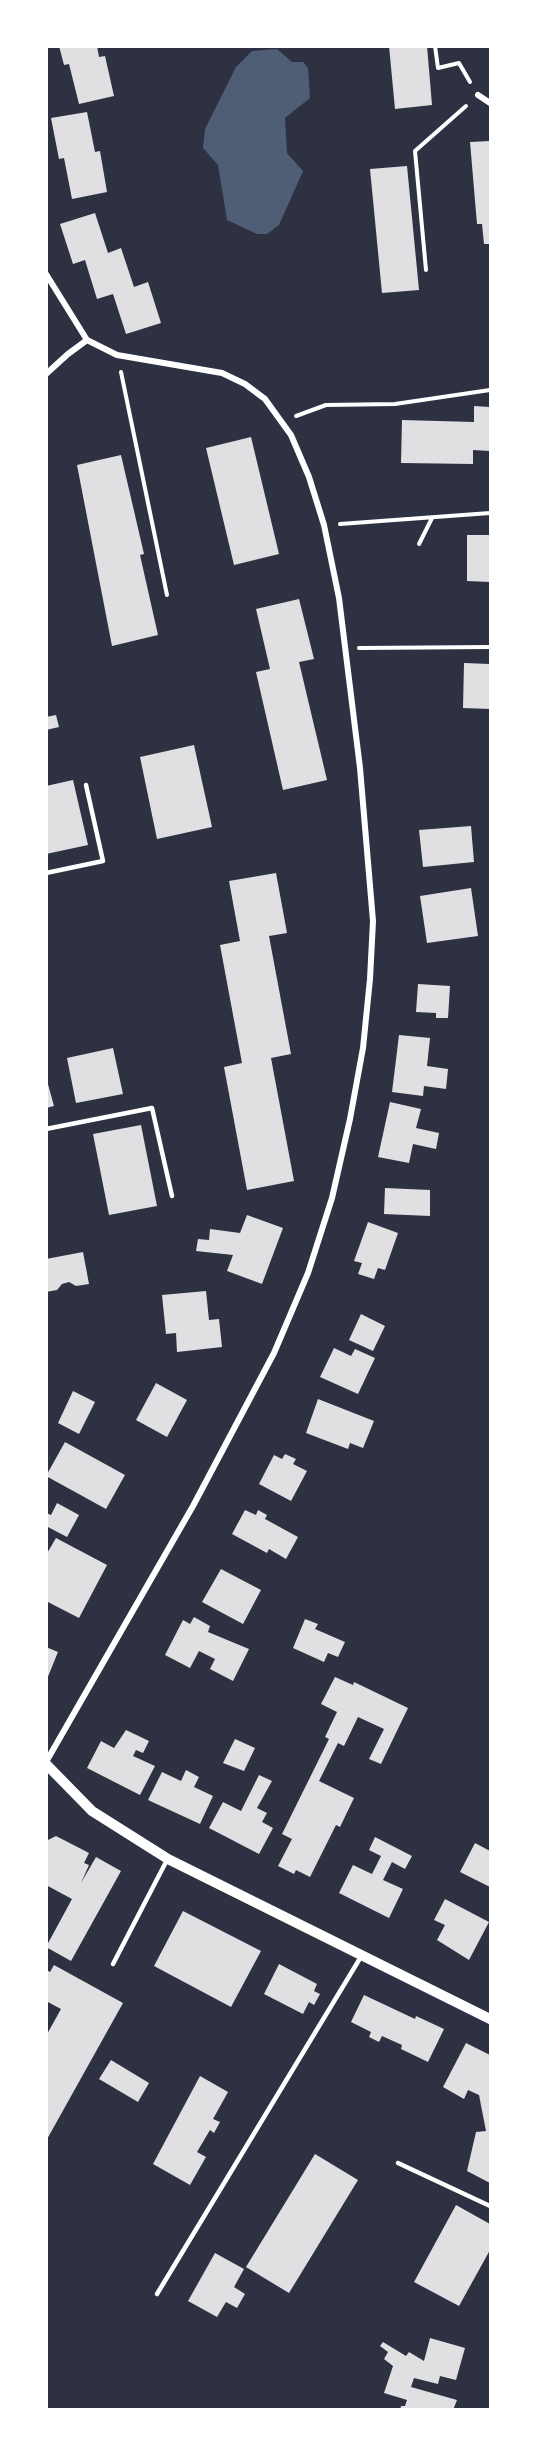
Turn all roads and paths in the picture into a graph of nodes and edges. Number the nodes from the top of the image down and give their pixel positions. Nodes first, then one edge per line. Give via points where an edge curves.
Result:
1 (435, 46) edge
2 (477, 95) junction
3 (490, 103) edge
4 (426, 270) dead end
5 (46, 274) edge
6 (87, 340) junction
7 (117, 355) junction
8 (46, 374) edge
9 (490, 390) edge
10 (281, 422) junction
11 (490, 513) edge
12 (432, 517) junction
13 (324, 525) junction
14 (419, 544) dead end
15 (167, 595) dead end
16 (490, 647) edge
17 (347, 648) junction
18 (86, 785) dead end
19 (46, 873) edge
20 (46, 1129) edge
21 (172, 1196) dead end
22 (46, 1763) edge
23 (168, 1859) junction
24 (362, 1955) junction
25 (113, 1964) dead end
26 (490, 2019) edge
27 (398, 2163) dead end
28 (490, 2206) edge
29 (158, 2294) dead end

1 - 2 path via 438,68 459,63
2 - 3 street
2 - 4 path via 415,151
5 - 6 street
6 - 7 street
6 - 8 street
7 - 10 street via 222,373 265,399
7 - 15 path
9 - 10 path via 395,404 326,405
10 - 13 street via 291,435 309,477
11 - 12 path
12 - 13 path
12 - 14 path
13 - 17 street
16 - 17 path
17 - 22 street via 373,921 363,1048 332,1198 308,1273 274,1353 193,1506
18 - 19 lane via 103,861
20 - 21 lane via 152,1108
22 - 23 street via 92,1811
23 - 24 street
23 - 25 lane
24 - 26 street
24 - 29 lane
27 - 28 lane

